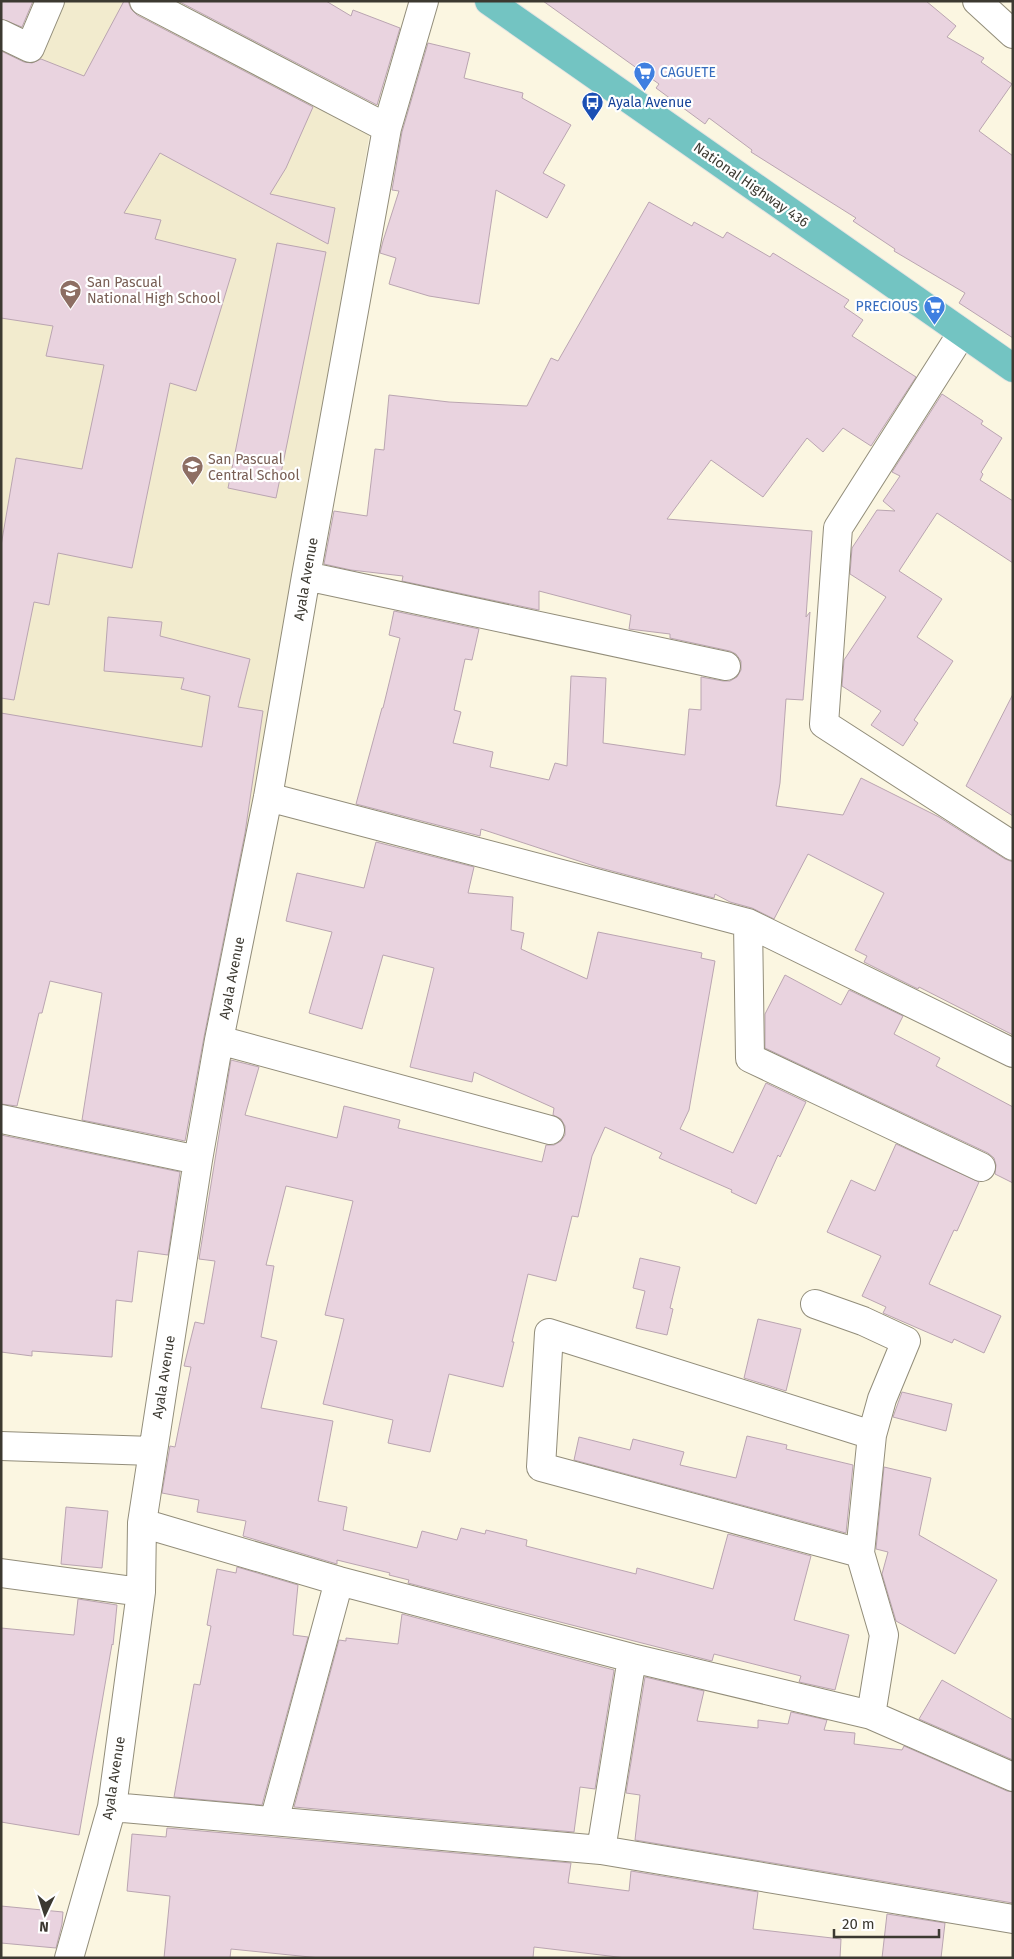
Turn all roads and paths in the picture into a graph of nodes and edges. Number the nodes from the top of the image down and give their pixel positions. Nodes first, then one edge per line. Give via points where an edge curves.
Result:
1 (50, 1) edge
2 (144, 1) edge
3 (424, 1) edge
4 (489, 1) edge
5 (977, 1) edge
6 (1, 34) edge
7 (1013, 34) edge
8 (387, 128) junction
9 (962, 333) junction
10 (1013, 368) edge
11 (306, 576) junction
12 (726, 666) dead end
13 (268, 796) junction
14 (1013, 846) edge
15 (748, 924) junction
16 (219, 1040) junction
17 (1013, 1053) edge
18 (1, 1119) edge
19 (550, 1130) dead end
20 (198, 1160) junction
21 (982, 1167) dead end
22 (815, 1304) dead end
23 (872, 1435) junction
24 (1, 1446) edge
25 (153, 1450) junction
26 (142, 1523) junction
27 (860, 1553) junction
28 (1, 1573) edge
29 (339, 1581) junction
30 (141, 1592) junction
31 (632, 1658) junction
32 (871, 1715) junction
33 (1013, 1777) edge
34 (112, 1807) junction
35 (274, 1821) junction
36 (601, 1850) junction
37 (1013, 1919) edge
38 (69, 1958) edge

1 - 6 street via 30,48
2 - 8 street
3 - 8 street, Ayala Avenue
4 - 9 main road, National Highway 436
5 - 7 street
8 - 11 street, Ayala Avenue
9 - 10 main road, National Highway 436
9 - 14 street via 838,528 824,724
11 - 12 street
11 - 13 street, Ayala Avenue
13 - 15 street
13 - 16 street, Ayala Avenue
15 - 17 street
15 - 21 street via 750,1058
16 - 19 street
16 - 20 street, Ayala Avenue
18 - 20 street
20 - 25 street, Ayala Avenue
22 - 23 street via 906,1341 882,1399
23 - 27 street
23 - 27 street via 548,1332 541,1467
24 - 25 street
25 - 26 street, Ayala Avenue
26 - 29 street
26 - 30 street, Ayala Avenue
27 - 32 street via 884,1635
28 - 30 street
29 - 31 street
29 - 35 street
30 - 34 street, Ayala Avenue
31 - 32 street
31 - 36 street
32 - 33 street
34 - 35 street
34 - 38 street, Ayala Avenue
35 - 36 street
36 - 37 street

